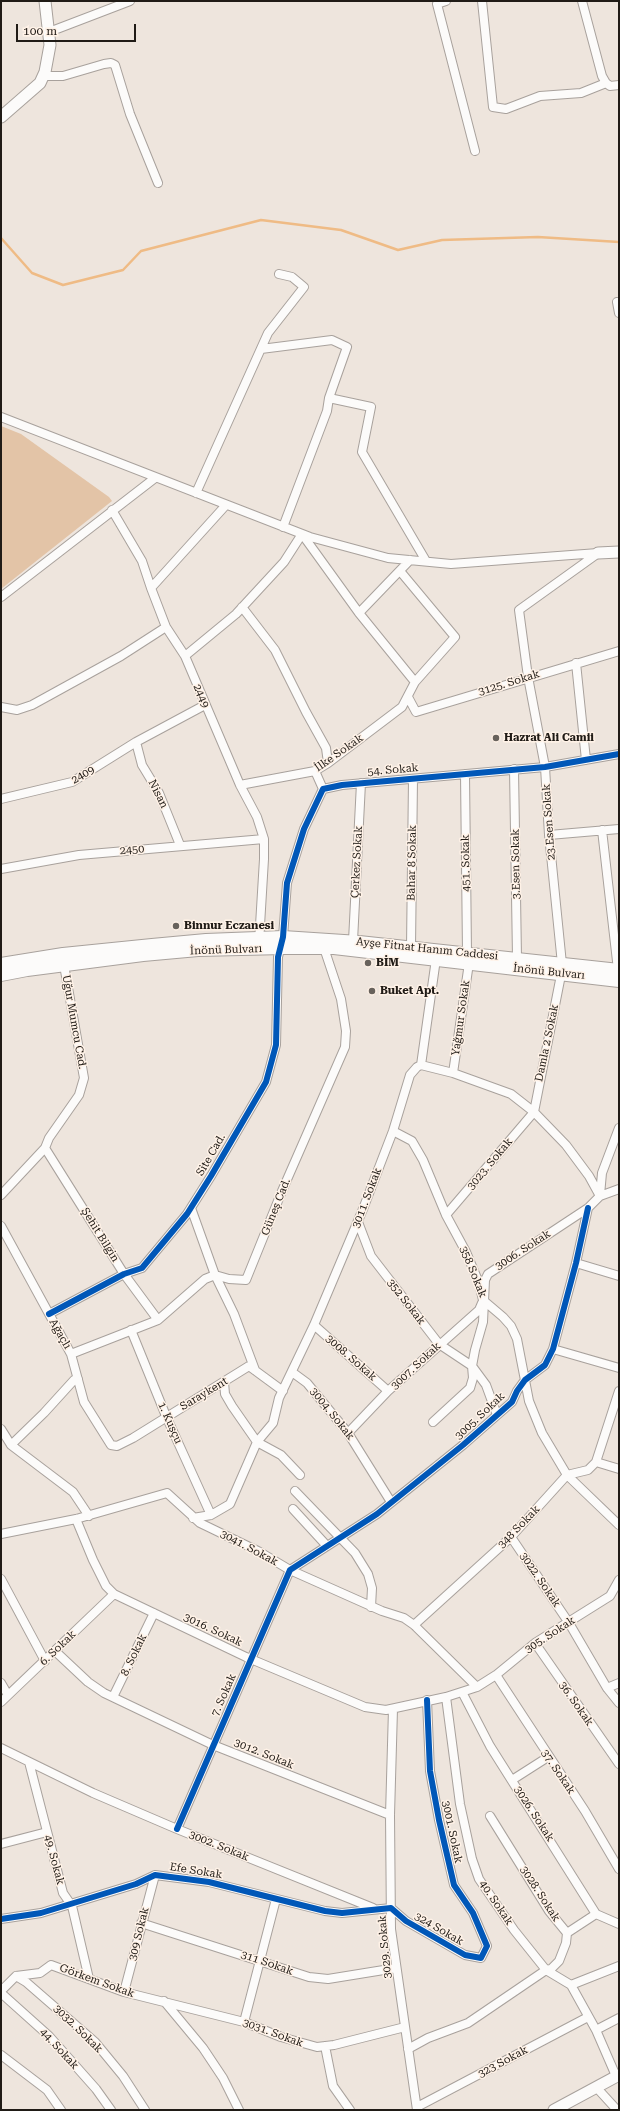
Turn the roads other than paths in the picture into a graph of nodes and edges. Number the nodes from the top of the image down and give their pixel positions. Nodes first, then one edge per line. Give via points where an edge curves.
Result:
1 (45, 1) edge
2 (130, 1) edge
3 (446, 1) edge
4 (482, 1) edge
5 (582, 1) edge
6 (437, 2) edge
7 (49, 32) junction
8 (43, 76) junction
9 (606, 83) junction
10 (619, 85) edge
11 (1, 117) edge
12 (475, 151) dead end
13 (158, 183) dead end
14 (279, 274) dead end
15 (618, 302) dead end
16 (619, 313) edge
17 (261, 349) junction
18 (329, 398) junction
19 (1, 417) edge
20 (155, 478) junction
21 (196, 493) junction
22 (226, 505) junction
23 (112, 510) junction
24 (283, 526) junction
25 (302, 534) junction
26 (619, 552) edge
27 (598, 553) junction
28 (410, 560) junction
29 (426, 561) junction
30 (400, 571) junction
31 (151, 588) junction
32 (1, 597) edge
33 (242, 607) junction
34 (360, 613) junction
35 (166, 627) junction
36 (619, 651) edge
37 (185, 656) junction
38 (576, 663) junction
39 (528, 677) junction
40 (415, 682) junction
41 (408, 697) junction
42 (205, 705) junction
43 (2, 709) edge
44 (136, 742) junction
45 (619, 754) edge
46 (586, 760) junction
47 (328, 763) junction
48 (545, 767) junction
49 (514, 770) junction
50 (315, 771) junction
51 (465, 774) junction
52 (413, 779) junction
53 (362, 783) junction
54 (240, 785) junction
55 (323, 789) junction
56 (1, 799) edge
57 (619, 829) edge
58 (602, 830) junction
59 (549, 835) junction
60 (264, 839) junction
61 (180, 845) junction
62 (1, 870) edge
63 (353, 941) junction
64 (281, 942) junction
65 (259, 943) junction
66 (411, 947) junction
67 (324, 948) junction
68 (468, 958) junction
69 (517, 958) junction
70 (436, 959) junction
71 (1, 964) edge
72 (64, 965) junction
73 (561, 969) junction
74 (619, 974) edge
75 (1, 975) edge
76 (421, 1065) junction
77 (453, 1073) junction
78 (534, 1112) junction
79 (619, 1128) edge
80 (393, 1131) junction
81 (45, 1148) junction
82 (619, 1189) edge
83 (1, 1195) edge
84 (600, 1196) junction
85 (191, 1208) junction
86 (588, 1208) junction
87 (446, 1215) junction
88 (358, 1222) junction
89 (1, 1226) edge
90 (576, 1263) junction
91 (124, 1274) junction
92 (215, 1276) junction
93 (619, 1276) edge
94 (483, 1300) junction
95 (49, 1314) junction
96 (158, 1320) junction
97 (314, 1325) junction
98 (131, 1330) junction
99 (439, 1344) junction
100 (553, 1349) junction
101 (72, 1354) junction
102 (472, 1366) junction
103 (619, 1368) edge
104 (255, 1370) junction
105 (292, 1372) junction
106 (78, 1379) junction
107 (525, 1380) junction
108 (224, 1382) junction
109 (283, 1391) junction
110 (388, 1391) junction
111 (619, 1391) edge
112 (497, 1415) junction
113 (166, 1416) junction
114 (433, 1422) dead end
115 (1, 1429) edge
116 (348, 1433) junction
117 (257, 1442) junction
118 (11, 1445) junction
119 (111, 1445) joint
120 (596, 1462) junction
121 (619, 1469) edge
122 (567, 1474) junction
123 (300, 1475) dead end
124 (296, 1491) dead end
125 (391, 1502) junction
126 (293, 1509) dead end
127 (211, 1515) junction
128 (89, 1516) junction
129 (193, 1518) junction
130 (76, 1519) junction
131 (619, 1525) edge
132 (1, 1534) edge
133 (341, 1537) junction
134 (511, 1537) junction
135 (327, 1546) junction
136 (290, 1570) junction
137 (1, 1579) edge
138 (619, 1580) edge
139 (114, 1594) junction
140 (371, 1606) junction
141 (154, 1613) junction
142 (569, 1623) junction
143 (414, 1625) junction
144 (535, 1643) junction
145 (55, 1651) junction
146 (251, 1658) junction
147 (45, 1661) junction
148 (496, 1675) junction
149 (1, 1683) edge
150 (619, 1683) edge
151 (477, 1687) junction
152 (607, 1688) junction
153 (462, 1692) junction
154 (8, 1695) junction
155 (113, 1697) junction
156 (446, 1697) junction
157 (427, 1700) junction
158 (1, 1702) edge
159 (619, 1703) edge
160 (393, 1709) junction
161 (213, 1745) junction
162 (1, 1748) edge
163 (548, 1757) junction
164 (29, 1762) junction
165 (619, 1764) edge
166 (512, 1780) junction
167 (390, 1815) junction
168 (490, 1816) dead end
169 (177, 1829) junction
170 (47, 1832) junction
171 (1, 1844) edge
172 (619, 1869) edge
173 (155, 1875) junction
174 (276, 1899) junction
175 (70, 1903) junction
176 (374, 1908) junction
177 (391, 1908) junction
178 (596, 1914) junction
179 (1, 1919) edge
180 (141, 1922) junction
181 (619, 1924) edge
182 (567, 1933) junction
183 (481, 1958) joint
184 (261, 1961) junction
185 (619, 1966) edge
186 (396, 1968) junction
187 (546, 1970) junction
188 (16, 1976) junction
189 (89, 1979) junction
190 (571, 1985) junction
191 (1, 1992) edge
192 (124, 1992) junction
193 (164, 2001) junction
194 (588, 2017) junction
195 (619, 2018) edge
196 (244, 2022) junction
197 (405, 2027) junction
198 (596, 2030) junction
199 (325, 2046) junction
200 (408, 2049) junction
201 (1, 2055) edge
202 (618, 2076) edge
203 (596, 2087) junction
204 (417, 2109) edge
205 (61, 2110) edge
206 (111, 2110) edge
207 (145, 2110) edge
208 (239, 2110) edge
209 (350, 2110) edge
210 (554, 2110) edge
211 (617, 2110) edge

1 - 7 street
2 - 7 street
3 - 6 street
4 - 9 street via 492,107 506,109 540,96 581,93
5 - 9 street
6 - 12 street
7 - 8 street via 49,58
8 - 11 street via 40,83
8 - 13 street via 63,76 110,62 115,65 130,114
9 - 10 street via 610,86
14 - 17 street via 292,278 304,287 268,333
15 - 16 street
17 - 18 street via 332,340 347,347
17 - 21 street
18 - 24 street via 327,411
18 - 29 street via 371,407 362,452
19 - 20 street
20 - 21 street
20 - 23 street
21 - 22 street
22 - 24 street
22 - 31 street
23 - 31 street, 2449 via 142,560
23 - 32 street
24 - 25 street
25 - 28 street via 388,558
25 - 33 street via 284,562
25 - 34 street
26 - 27 street
27 - 29 street via 451,564
27 - 39 street, 23.Esen Sokak via 519,610
28 - 29 street
28 - 30 street
30 - 34 street
30 - 40 street, İlke Sokak via 455,637
31 - 35 street, 2449
33 - 37 street
33 - 47 street via 275,650 326,748
34 - 40 street
35 - 37 street, 2449
35 - 43 street via 121,656 32,704 18,710
36 - 38 street, 3125. Sokak
37 - 42 street, 2449
38 - 39 street, 3125. Sokak
38 - 46 street
39 - 41 street, 3125. Sokak via 416,712
39 - 48 street, 23.Esen Sokak
40 - 41 street, İlke Sokak
41 - 47 street, İlke Sokak via 402,707
42 - 44 street, 2409
42 - 54 street, 2449
44 - 56 street, 2409 via 72,782
44 - 61 street, Nisan via 142,765 160,793
45 - 46 street, 54. Sokak
46 - 48 street, 54. Sokak
47 - 50 street, İlke Sokak
48 - 49 street, 54. Sokak
48 - 59 street, 23.Esen Sokak
49 - 51 street, 54. Sokak
49 - 69 street, 3.Esen Sokak
50 - 54 street, İlke Sokak
50 - 55 street
51 - 52 street, 54. Sokak
51 - 68 street, 451. Sokak
52 - 53 street, 54. Sokak
52 - 66 street, Bahar 8 Sokak
53 - 55 street, 54. Sokak
53 - 63 street, Çerkez Sokak
54 - 60 street, 2449 via 257,817
55 - 64 street via 304,829 287,883
57 - 58 street
58 - 59 street
58 - 74 street
59 - 73 street, 23.Esen Sokak
60 - 61 street, 2450
60 - 65 street, 2449
61 - 62 street, 2450 via 79,855
63 - 64 main road, Ayşe Fitnat Hanım Caddesi
63 - 66 main road, Ayşe Fitnat Hanım Caddesi
64 - 65 main road, İnönü Bulvarı
64 - 67 main road, İnönü Bulvarı
64 - 85 street, Site Cad. via 276,1045 266,1082
65 - 71 main road, İnönü Bulvarı via 206,940 63,954
65 - 72 main road, İnönü Bulvarı
66 - 68 main road, Ayşe Fitnat Hanım Caddesi
67 - 70 main road, İnönü Bulvarı
67 - 92 street, Güneş Cad. via 341,999 346,1031 345,1047 246,1280 229,1280
68 - 69 main road, Ayşe Fitnat Hanım Caddesi
68 - 70 main road, İnönü Bulvarı
68 - 73 main road, İnönü Bulvarı
68 - 77 street, Yağmur Sokak
69 - 73 main road, Ayşe Fitnat Hanım Caddesi
70 - 76 street
72 - 75 main road, İnönü Bulvarı
72 - 81 street, Uğur Mumcu Cad. via 84,1078 79,1095 49,1138
73 - 74 main road, İnönü Bulvarı
73 - 78 street, Damla 2 Sokak
76 - 77 street
76 - 80 street, 3011. Sokak via 410,1075
77 - 78 street via 511,1094
78 - 84 street via 566,1145 590,1176
78 - 87 street, 3023. Sokak
79 - 84 street via 602,1173
80 - 87 street, 358 Sokak via 412,1141 423,1160
80 - 88 street, 3011. Sokak
81 - 83 street, Uğur Mumcu Cad.
81 - 91 street, Şehit Bilgin
82 - 84 street, 3006. Sokak
84 - 86 street, 3006. Sokak
85 - 91 street, Site Cad. via 142,1268
85 - 92 street
86 - 90 street, 3005. Sokak
86 - 94 street, 3006. Sokak via 488,1274
87 - 94 street, 358 Sokak via 466,1252
88 - 97 street, 3011. Sokak
88 - 99 street, 352 Sokak via 371,1256
89 - 95 street, Ağaçlı
90 - 93 street
90 - 100 street, 3005. Sokak
91 - 95 street, Site Cad.
91 - 96 street, Şehit Bilgin
92 - 96 street via 205,1279
92 - 104 street via 234,1314
94 - 99 street, 3007. Sokak via 479,1310
94 - 102 street, 3006. Sokak via 483,1322
94 - 107 street, 358 Sokak via 511,1326 517,1339
95 - 101 street, Ağaçlı
96 - 98 street
97 - 105 street, 3011. Sokak
97 - 110 street, 3008. Sokak
98 - 101 street
98 - 113 street, 1. Kuşçu
99 - 102 street, 352 Sokak
99 - 110 street, 3007. Sokak
100 - 103 street
100 - 107 street, 3005. Sokak via 545,1365
101 - 106 street, Ağaçlı
102 - 112 street, 352 Sokak via 486,1385
102 - 114 street, 3006. Sokak via 473,1378 470,1388
104 - 108 street, Saraykent via 249,1366
104 - 109 street
105 - 109 street, 3011. Sokak
105 - 116 street, 3004. Sokak via 307,1383
106 - 118 street via 74,1380
106 - 119 street, Ağaçlı via 84,1402
107 - 112 street, 3005. Sokak via 512,1402
107 - 122 street, 358 Sokak via 528,1401 542,1433
108 - 113 street, Saraykent
108 - 117 street via 225,1394
109 - 117 street, 3011. Sokak via 272,1423
110 - 116 street, 3007. Sokak
111 - 120 street
112 - 125 street, 3005. Sokak
113 - 119 street, Saraykent via 117,1446
113 - 127 street, 1. Kuşçu
115 - 118 street
116 - 125 street, 3004. Sokak
117 - 123 street via 281,1455
117 - 127 street, 3011. Sokak via 230,1504
118 - 128 street via 73,1492
120 - 121 street
120 - 122 street via 588,1470
122 - 131 street
122 - 134 street, 348 Sokak
124 - 133 street
125 - 133 street, 3005. Sokak
126 - 135 street
127 - 129 street, 3011. Sokak
128 - 129 street, 3041. Sokak via 167,1493
128 - 130 street, 3041. Sokak
129 - 136 street, 3041. Sokak
130 - 132 street, 3041. Sokak
130 - 139 street, 3016. Sokak via 106,1586
133 - 135 street, 3005. Sokak
133 - 140 street via 356,1553 368,1574 372,1588
134 - 142 street, 3022. Sokak
134 - 143 street, 348 Sokak
135 - 136 street, 3005. Sokak
136 - 140 street, 3041. Sokak
136 - 146 street, 7. Sokak
137 - 147 street
138 - 142 street, 305. Sokak via 610,1596
139 - 141 street, 3016. Sokak
139 - 145 street, 6. Sokak
140 - 143 street, 3041. Sokak via 404,1618
141 - 146 street, 3016. Sokak
141 - 155 street, 8. Sokak
142 - 144 street, 305. Sokak
142 - 152 street, 3022. Sokak
143 - 151 street, 3041. Sokak
144 - 148 street, 305. Sokak
144 - 165 street, 36. Sokak
145 - 147 street, 6. Sokak
145 - 155 street, 3012. Sokak via 88,1682
146 - 160 street, 3016. Sokak via 365,1707
146 - 161 street, 7. Sokak
147 - 154 street, 6. Sokak
148 - 151 street, 305. Sokak
148 - 163 street, 37. Sokak
149 - 154 street
150 - 152 street
151 - 153 street, 3016. Sokak
152 - 159 street, 3022. Sokak
153 - 156 street, 3016. Sokak
153 - 166 street, 3026. Sokak via 490,1746
154 - 158 street, 6. Sokak
155 - 161 street, 3012. Sokak
156 - 157 street, 3016. Sokak
156 - 187 street, 40. Sokak via 460,1804 474,1866 487,1892
157 - 160 street, 3016. Sokak
157 - 183 street, 3001. Sokak via 430,1771 439,1820 454,1885 473,1914 487,1946
160 - 167 street, 3029. Sokak
161 - 167 street, 3012. Sokak
161 - 169 street, 7. Sokak
162 - 164 street, 3002. Sokak
163 - 166 street
163 - 172 street, 37. Sokak via 585,1811
164 - 169 street, 3002. Sokak
164 - 170 street, 49. Sokak
166 - 178 street, 3026. Sokak
167 - 177 street, 3029. Sokak
168 - 182 street, 3028. Sokak via 548,1911
169 - 176 street, 3002. Sokak
170 - 171 street
170 - 175 street, 49. Sokak via 63,1893
173 - 174 street, Efe Sokak via 209,1882
173 - 175 street, Efe Sokak via 136,1884
173 - 180 street, 309 Sokak
174 - 176 street, Efe Sokak via 342,1913
174 - 184 street
175 - 179 street, Efe Sokak via 41,1913
175 - 189 street, 49. Sokak
176 - 177 street, Efe Sokak
177 - 183 street, 324 Sokak via 406,1921 465,1955
177 - 186 street, 3029. Sokak
178 - 181 street
178 - 182 street
180 - 184 street, 311 Sokak
180 - 192 street, 309 Sokak
182 - 187 street, 3028. Sokak via 559,1961 551,1969
184 - 186 street, 311 Sokak via 309,1977 328,1979
184 - 196 street
185 - 190 street
186 - 197 street, 3029. Sokak
187 - 190 street, 40. Sokak
187 - 200 street via 468,2023 428,2038
188 - 189 street, Görkem Sokak via 40,1973 51,1965
188 - 191 street
188 - 207 street, 3032. Sokak via 95,2042 123,2076
189 - 192 street, Görkem Sokak
190 - 194 street
191 - 206 street, 44. Sokak via 49,2036
192 - 193 street, Görkem Sokak
193 - 196 street, 3031. Sokak
193 - 208 street via 203,2048 223,2078
194 - 198 street
194 - 204 street, 323 Sokak
195 - 198 street
196 - 199 street, 3031. Sokak via 281,2037 317,2047
197 - 199 street, 3031. Sokak
197 - 200 street, 3029. Sokak
198 - 202 street
199 - 209 street via 333,2086
200 - 204 street, 3029. Sokak
201 - 205 street via 47,2090
202 - 203 street
203 - 210 street
203 - 211 street

